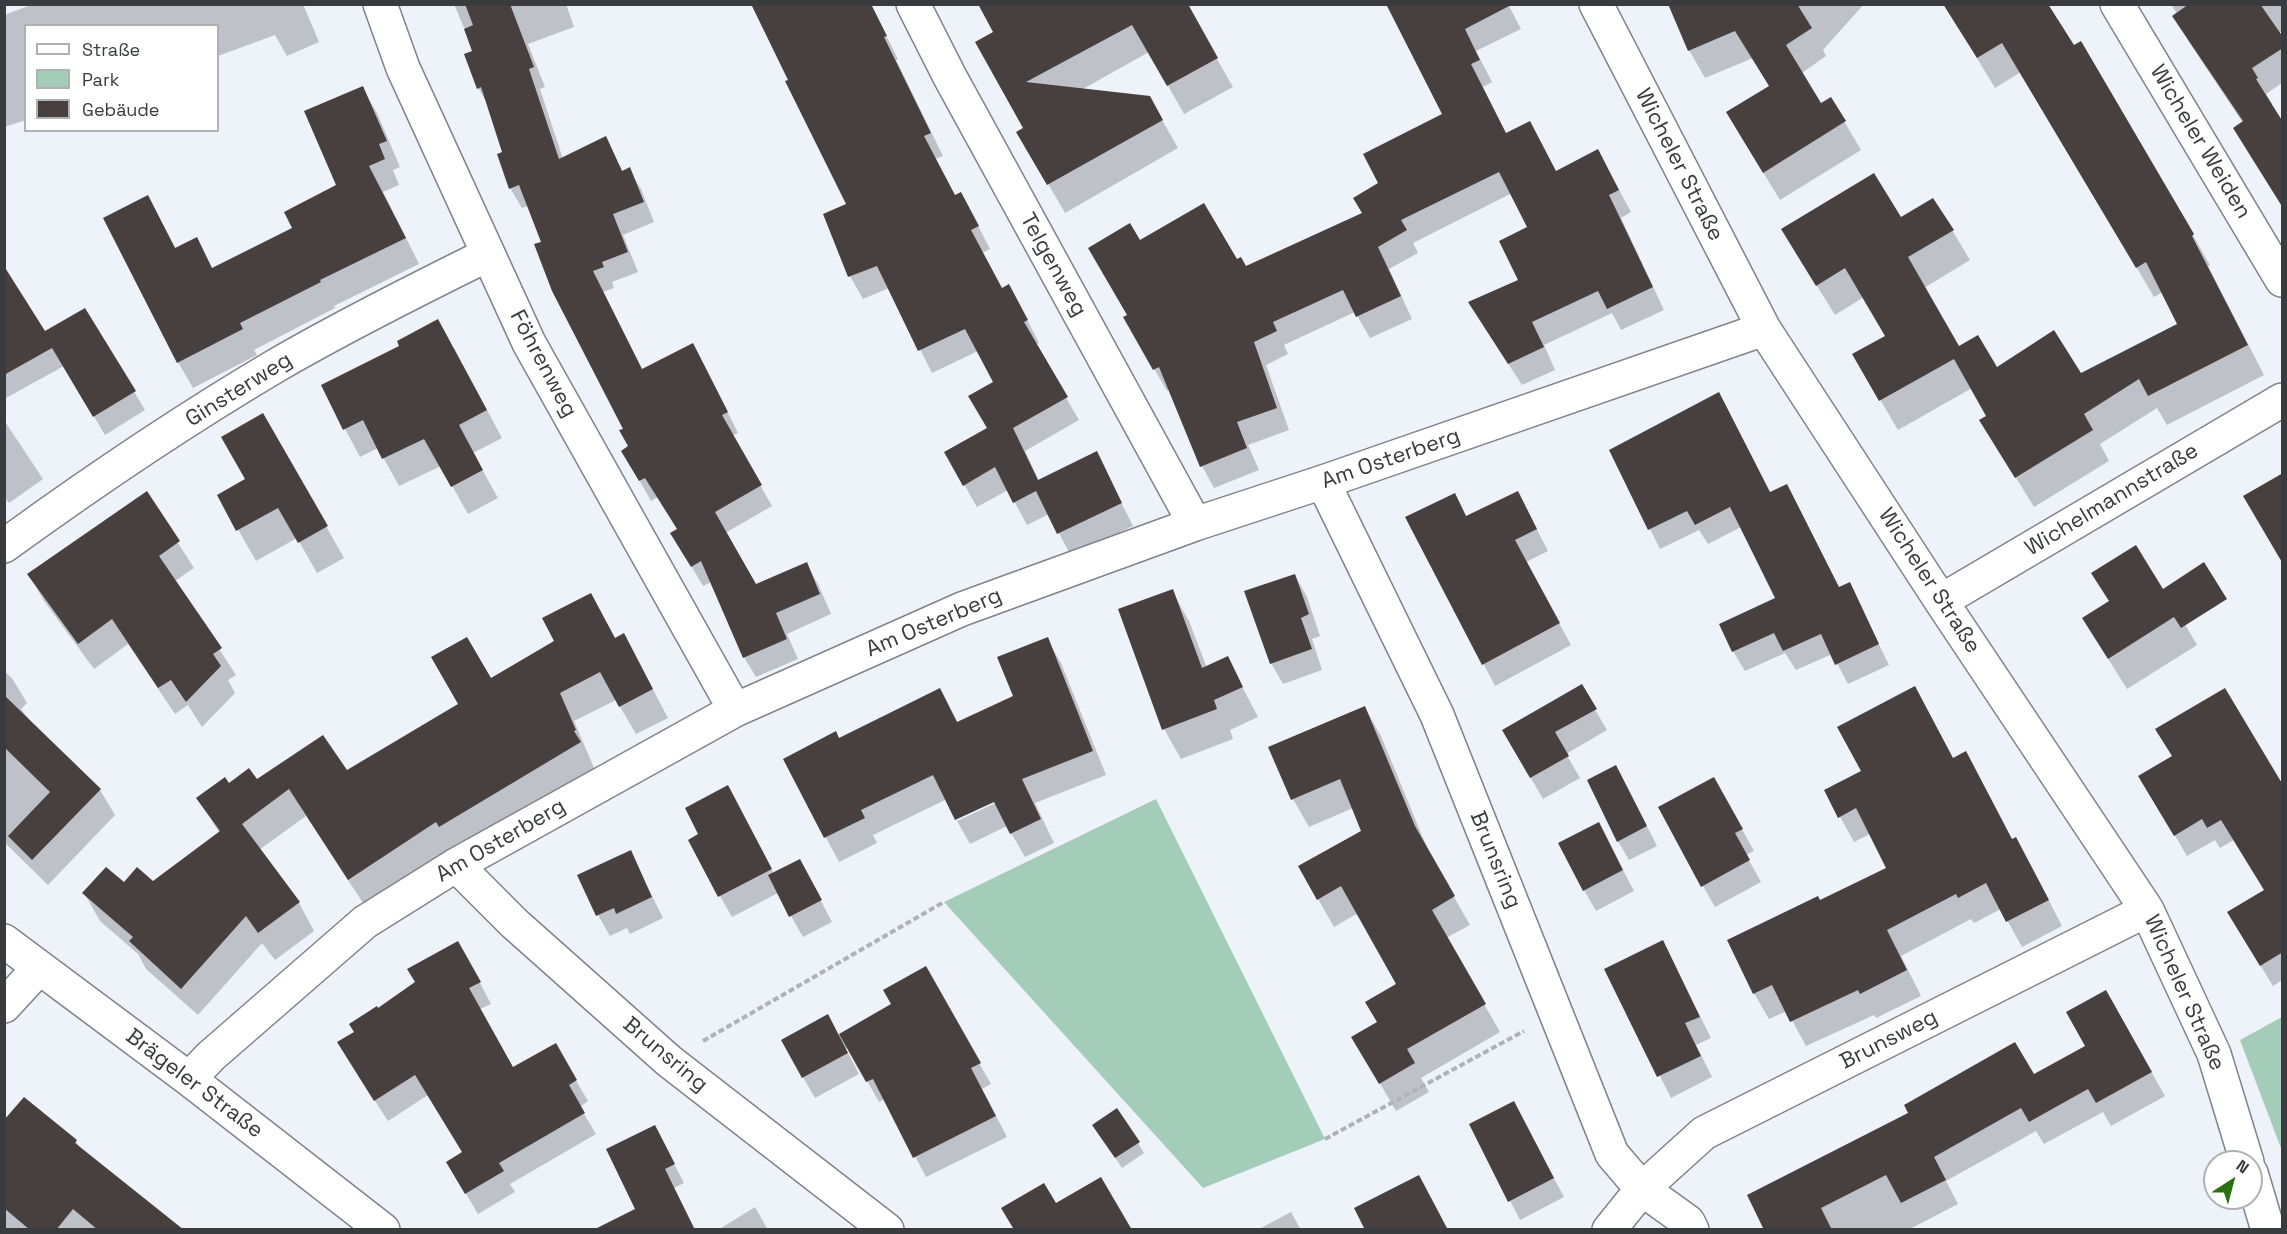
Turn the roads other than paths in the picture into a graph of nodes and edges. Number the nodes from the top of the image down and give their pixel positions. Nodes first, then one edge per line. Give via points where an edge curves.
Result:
1 (380, 4) edge
2 (914, 4) edge
3 (1596, 4) edge
4 (2117, 4) edge
5 (487, 255) junction
6 (2283, 280) edge
7 (1764, 329) junction
8 (2283, 400) edge
9 (1323, 482) junction
10 (1195, 524) junction
11 (4, 546) edge
12 (1941, 601) junction
13 (735, 710) junction
14 (456, 865) junction
15 (2148, 910) junction
16 (4, 941) edge
17 (39, 968) junction
18 (4, 1006) edge
19 (189, 1079) junction
20 (2243, 1150) edge
21 (1642, 1189) junction
22 (2262, 1210) edge
23 (383, 1230) edge
24 (887, 1230) edge
25 (1609, 1230) edge
26 (1692, 1230) edge
27 (2268, 1230) edge

1 - 5 street, Föhrenweg via 402,68
2 - 10 street, Telgenweg via 950,77
3 - 7 street, Wicheler Straße
4 - 6 street, Wicheler Weiden
5 - 11 street, Ginsterweg via 390,302 277,365 71,497
5 - 13 street, Föhrenweg via 529,343
7 - 9 street, Am Osterberg
7 - 12 street, Wicheler Straße
8 - 12 street, Wichelmannstraße
9 - 10 street, Am Osterberg
9 - 21 street, Brunsring via 1437,715 1612,1154
10 - 13 street, Am Osterberg via 962,609
12 - 15 street, Wicheler Straße
13 - 14 street, Am Osterberg
14 - 19 street, Am Osterberg via 365,922
14 - 24 street, Brunsring via 514,923 669,1061
15 - 20 street, Wicheler Straße via 2214,1054
15 - 21 street, Brunsweg via 1704,1133
16 - 17 street, Brägeler Straße
17 - 18 street
17 - 19 street, Brägeler Straße
19 - 23 street, Brägeler Straße
21 - 25 street
21 - 26 street, Brunsring via 1688,1222
22 - 27 street

